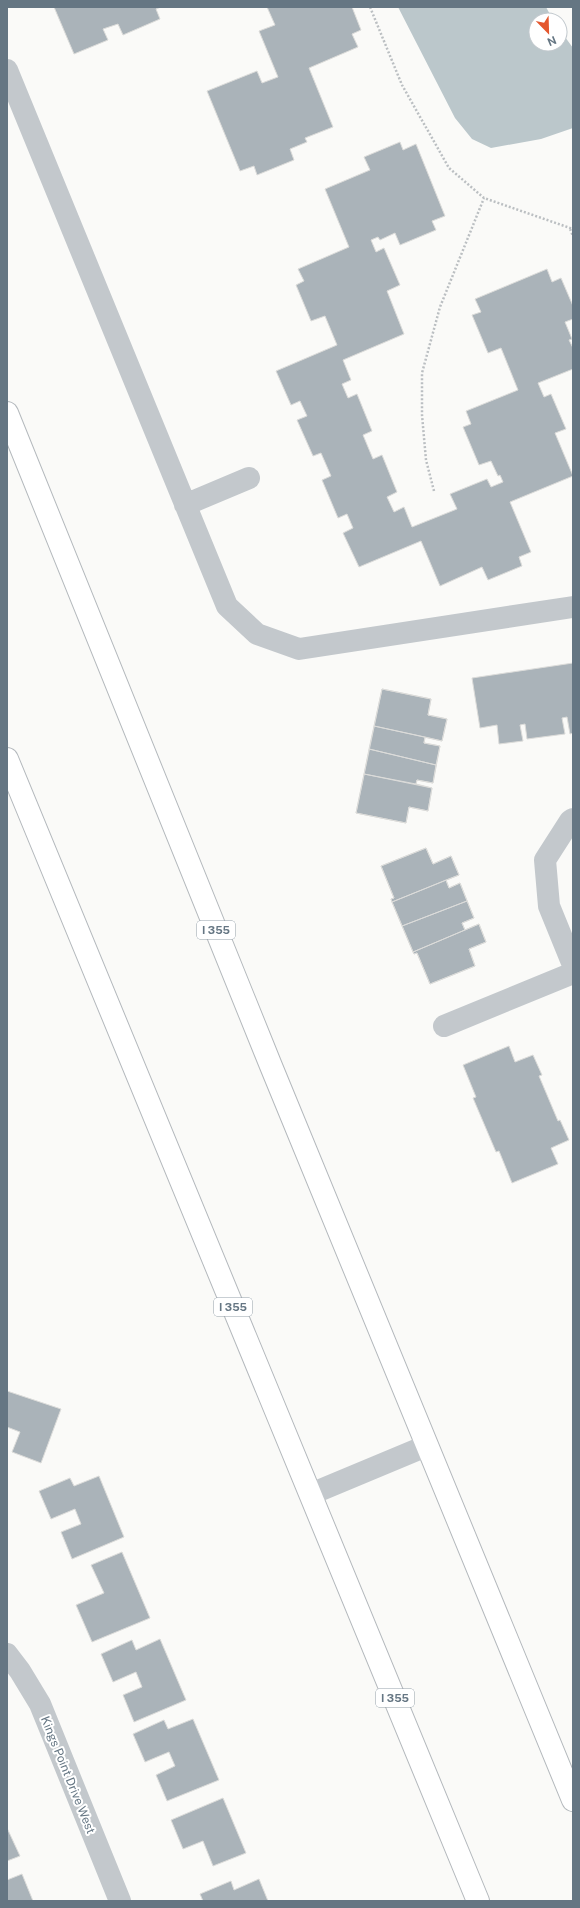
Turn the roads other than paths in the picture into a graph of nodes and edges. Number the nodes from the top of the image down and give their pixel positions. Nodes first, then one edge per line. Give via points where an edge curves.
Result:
1 (7, 70) edge
2 (7, 413) edge
3 (249, 478) dead end
4 (185, 504) junction
5 (573, 607) edge
6 (7, 758) edge
7 (573, 819) edge
8 (573, 965) edge
9 (573, 973) edge
10 (444, 1026) dead end
11 (426, 1446) junction
12 (311, 1494) junction
13 (7, 1654) edge
14 (573, 1800) edge
15 (120, 1901) edge
16 (478, 1901) edge

1 - 4 street
2 - 11 highway, I 355
3 - 4 street
4 - 5 street via 227,606 257,634 299,649
6 - 12 highway, I 355
7 - 8 street via 545,860 549,906
9 - 10 street
11 - 12 street
11 - 14 highway, I 355
12 - 16 highway, I 355
13 - 15 street, Kings Point Drive West via 20,1670 40,1704

